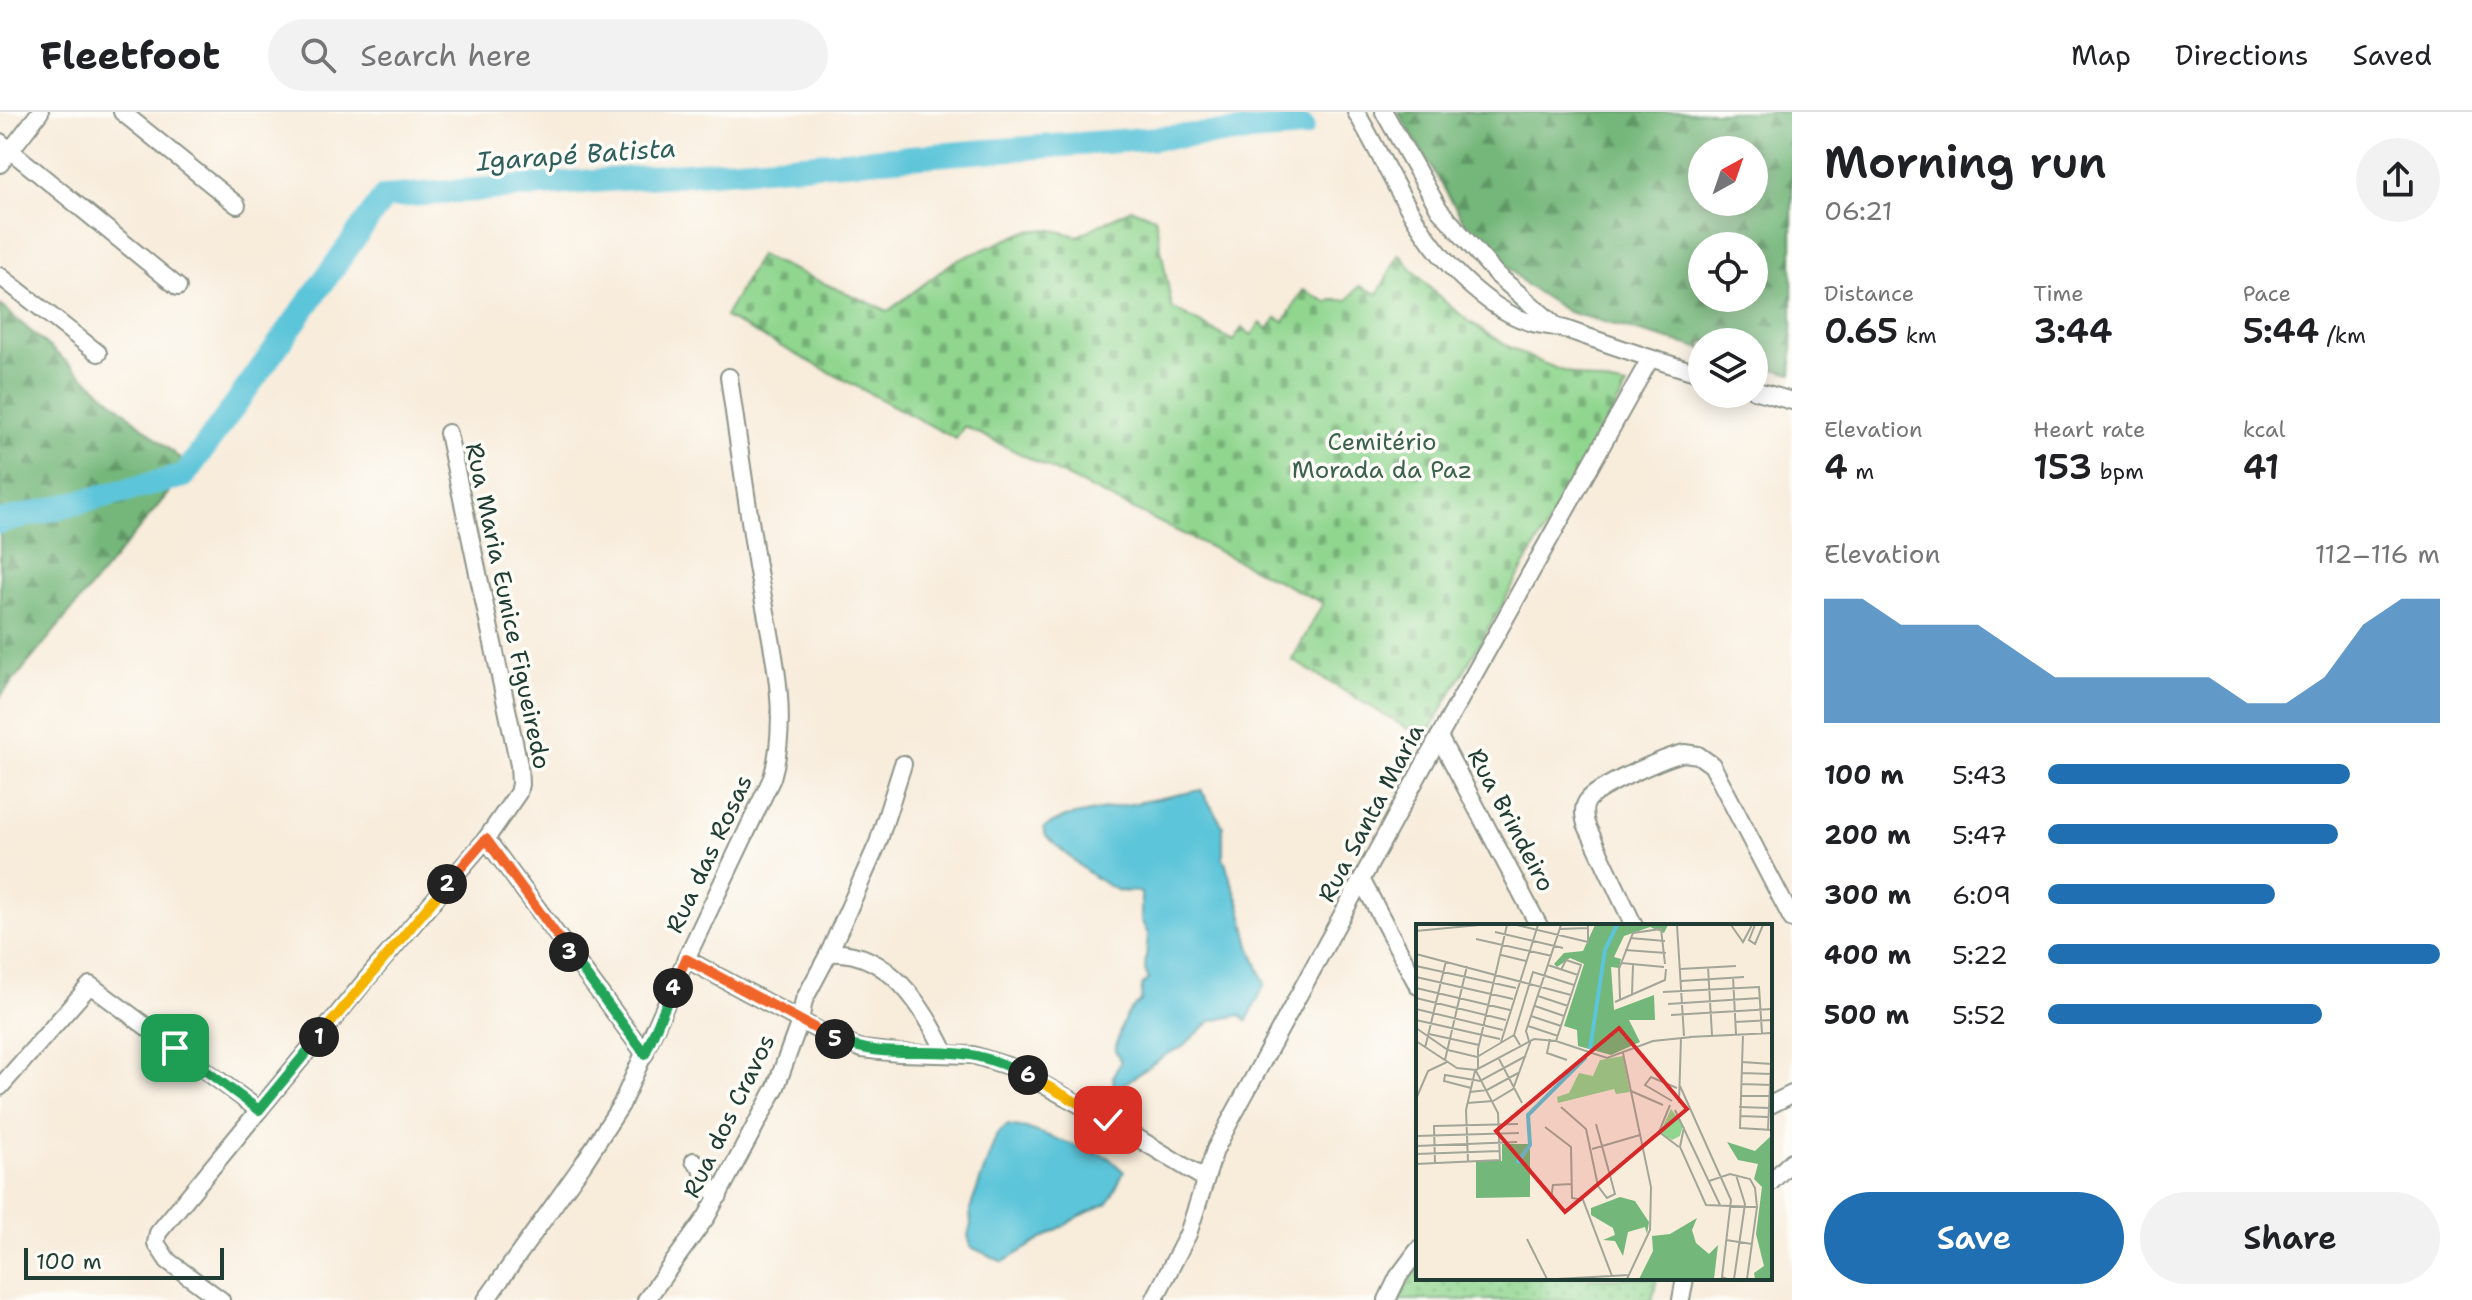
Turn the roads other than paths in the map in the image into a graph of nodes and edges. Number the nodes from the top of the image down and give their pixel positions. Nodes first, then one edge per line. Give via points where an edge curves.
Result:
1 (40, 112) edge
2 (122, 112) edge
3 (1356, 112) edge
4 (1387, 118) edge
5 (3, 152) edge
6 (237, 205) dead end
7 (0, 276) edge
8 (178, 287) dead end
9 (1555, 325) junction
10 (98, 353) dead end
11 (1650, 359) junction
12 (1688, 370) edge
13 (729, 377) dead end
14 (1768, 394) edge
15 (1792, 401) edge
16 (448, 433) dead end
17 (1439, 737) junction
18 (903, 764) dead end
19 (486, 839) junction
20 (1362, 881) junction
21 (1792, 919) edge
22 (1538, 924) edge
23 (1633, 924) edge
24 (829, 953) junction
25 (686, 959) junction
26 (1416, 982) edge
27 (800, 1021) junction
28 (645, 1054) junction
29 (946, 1054) junction
30 (0, 1087) edge
31 (1792, 1094) edge
32 (1772, 1104) edge
33 (259, 1110) junction
34 (694, 1161) dead end
35 (1792, 1161) edge
36 (1205, 1179) junction
37 (1772, 1180) edge
38 (719, 1196) junction
39 (1416, 1253) edge
40 (221, 1300) edge
41 (486, 1300) edge
42 (646, 1300) edge
43 (1154, 1300) edge
44 (1387, 1300) edge

1 - 5 street
2 - 6 street
3 - 9 street via 1420,226 1459,275 1519,317
4 - 9 street via 1439,209 1496,274
5 - 8 street
7 - 10 street
9 - 11 street
11 - 12 street
11 - 17 street, Rua Santa Maria
13 - 25 street, Rua das Rosas via 775,672 780,748 772,778
14 - 15 street
16 - 19 street, Rua Maria Eunice Figueiredo via 521,775 518,793
17 - 20 street, Rua Santa Maria
17 - 22 street, Rua Brindeiro
18 - 24 street, Rua dos Cravos via 878,843
19 - 28 street
19 - 33 street, Rua Maria Eunice Figueiredo
20 - 26 street
20 - 36 street, Rua Santa Maria via 1229,1123
21 - 23 street via 1712,765 1684,753 1600,789 1584,807 1586,824
24 - 27 street, Rua dos Cravos via 804,1000
24 - 29 street via 851,953 884,968 912,997
25 - 27 street
25 - 28 street, Rua das Rosas
27 - 29 street via 862,1049
27 - 38 street, Rua dos Cravos via 776,1087
28 - 41 street, Rua das Rosas via 607,1129
29 - 36 street via 973,1055 1027,1075
30 - 33 street via 90,985
31 - 32 street
33 - 40 street, Rua Maria Eunice Figueiredo via 164,1223 156,1243 168,1261
34 - 38 street via 709,1189
35 - 37 street
36 - 43 street, Rua Santa Maria via 1188,1234
38 - 42 street, Rua dos Cravos
39 - 44 street

